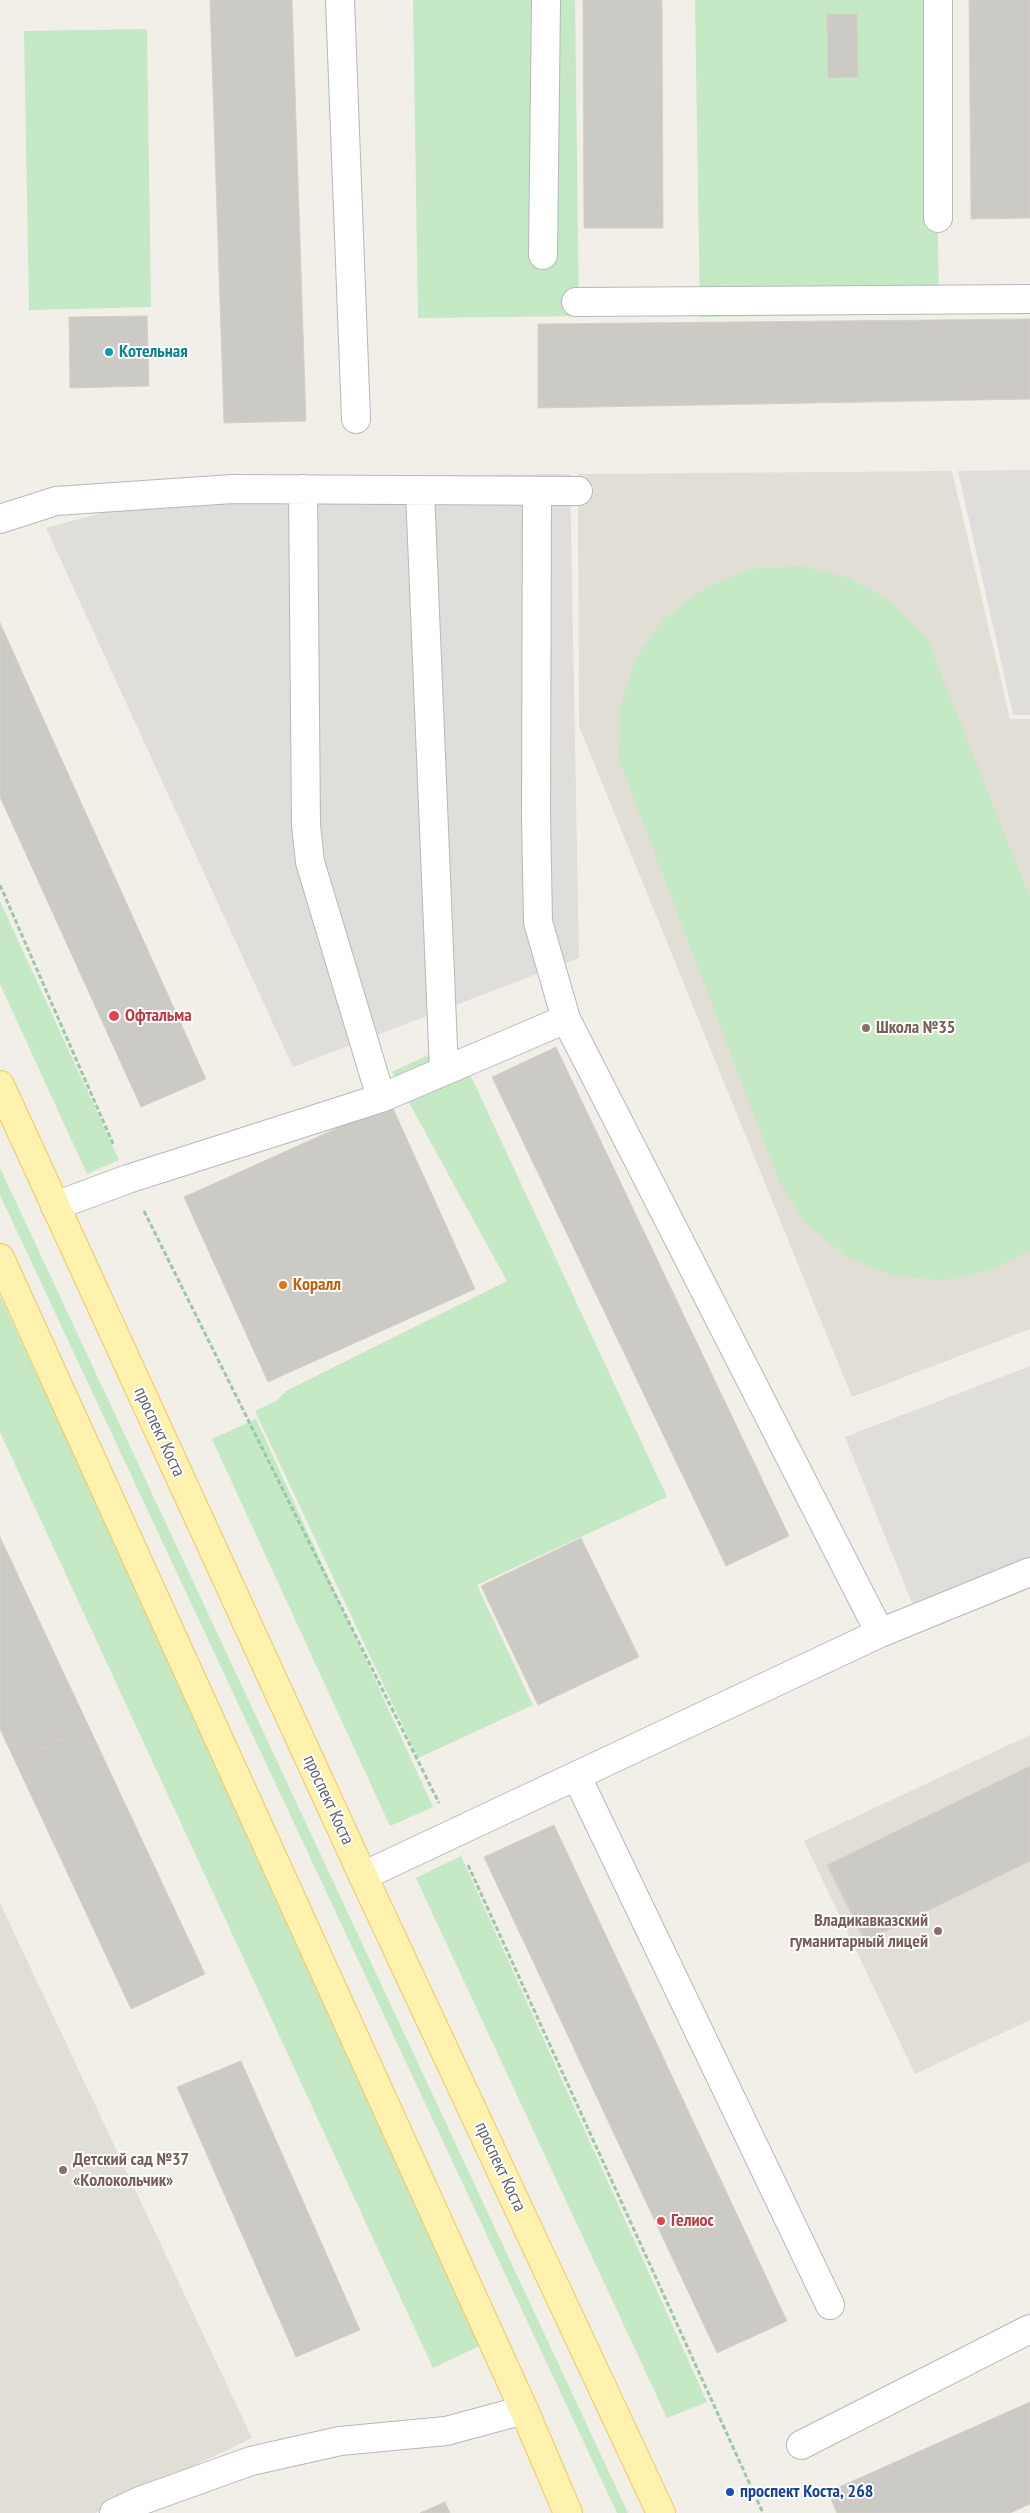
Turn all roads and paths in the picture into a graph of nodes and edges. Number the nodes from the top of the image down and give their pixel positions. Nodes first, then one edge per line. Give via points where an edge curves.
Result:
1 (340, 0) edge
2 (546, 0) edge
3 (938, 0) edge
4 (938, 218) dead end
5 (543, 255) dead end
6 (1030, 299) edge
7 (576, 302) dead end
8 (356, 419) dead end
9 (303, 489) junction
10 (420, 491) junction
11 (537, 491) junction
12 (578, 491) dead end
13 (0, 519) edge
14 (0, 885) edge
15 (566, 1019) junction
16 (444, 1071) junction
17 (0, 1085) edge
18 (381, 1098) junction
19 (128, 1179) junction
20 (55, 1206) junction
21 (0, 1258) edge
22 (1030, 1572) edge
23 (880, 1633) junction
24 (577, 1777) junction
25 (454, 1834) junction
26 (363, 1876) junction
27 (830, 2306) dead end
28 (1030, 2329) edge
29 (524, 2410) junction
30 (800, 2445) dead end
31 (114, 2513) edge
32 (568, 2513) edge
33 (662, 2513) edge
34 (763, 2513) edge

1 - 8 lane
2 - 5 lane
3 - 4 lane
6 - 7 lane
9 - 10 lane
9 - 13 lane via 232,489 56,502
9 - 18 lane via 306,825 310,862
10 - 11 lane
10 - 16 lane
11 - 12 lane
11 - 15 lane via 538,922
14 - 19 path
15 - 16 lane
15 - 23 lane
16 - 18 lane
17 - 20 main road, проспект Коста
18 - 19 lane
19 - 20 lane
19 - 25 path
20 - 26 main road, проспект Коста
21 - 29 main road
22 - 23 lane
23 - 24 lane
24 - 25 lane
24 - 27 lane
25 - 26 lane
25 - 34 path
26 - 33 main road, проспект Коста
28 - 30 lane
29 - 31 lane via 446,2431 340,2441 251,2461
29 - 32 main road

